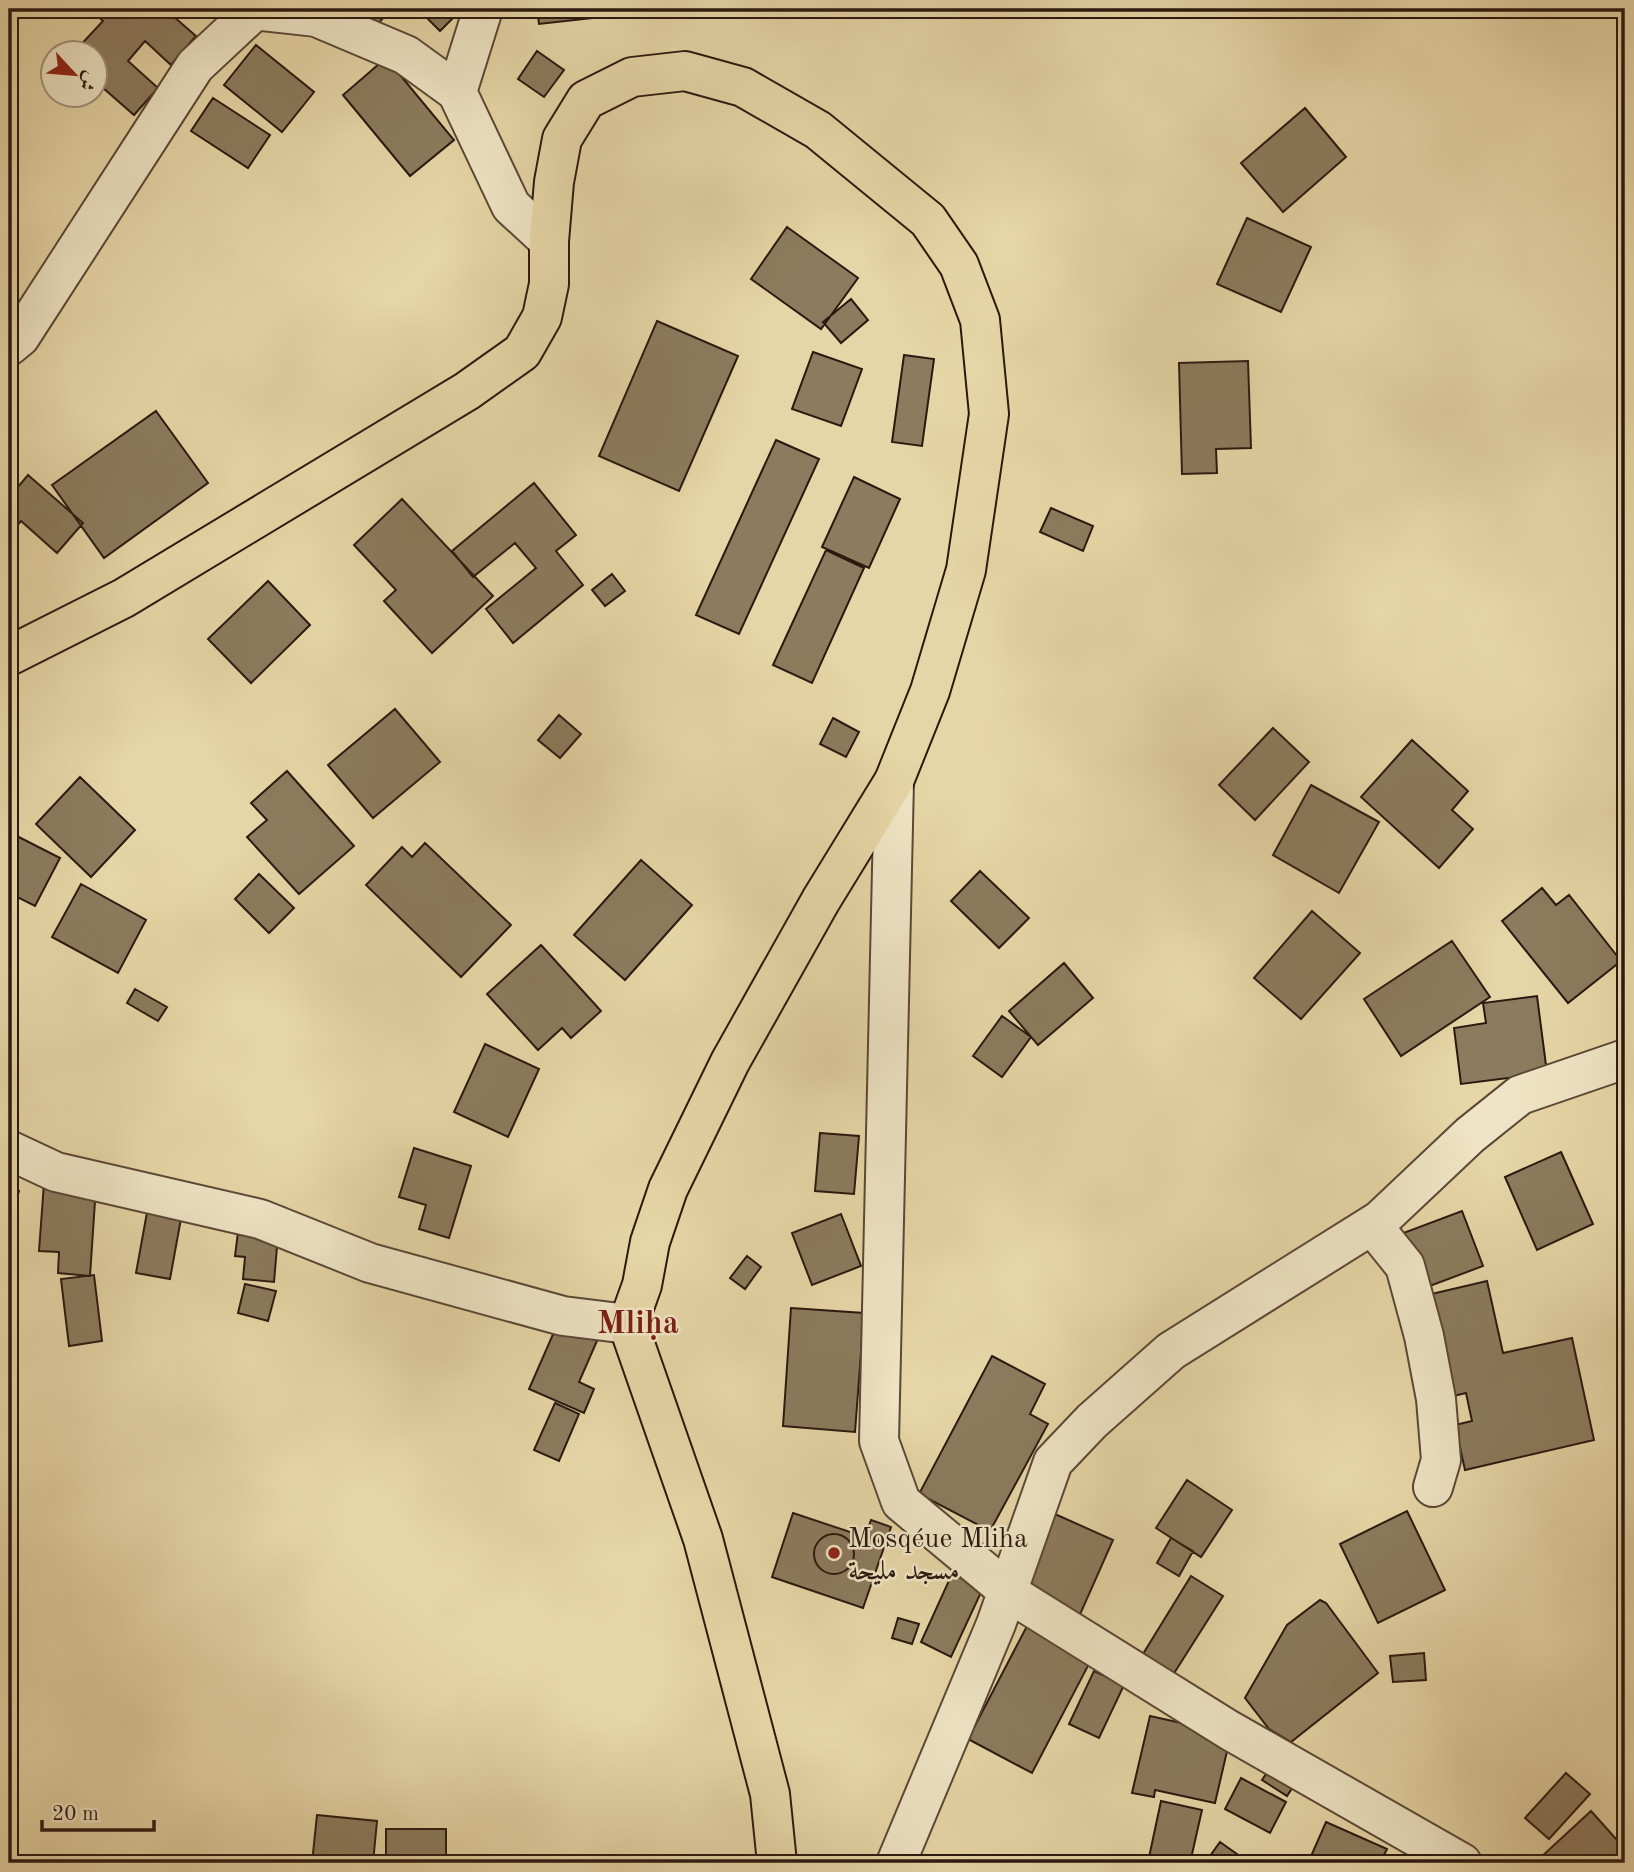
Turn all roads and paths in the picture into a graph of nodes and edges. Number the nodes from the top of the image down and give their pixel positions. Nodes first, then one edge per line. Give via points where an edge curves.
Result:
1 (249, 9) edge
2 (483, 9) edge
3 (457, 92) junction
4 (549, 241) junction
5 (9, 346) edge
6 (9, 656) edge
7 (894, 780) junction
8 (1625, 1059) edge
9 (9, 1150) edge
10 (1372, 1226) junction
11 (628, 1324) junction
12 (1433, 1487) dead end
13 (1007, 1590) junction
14 (777, 1863) edge
15 (896, 1863) edge
16 (1462, 1863) edge

1 - 3 street via 316,17 406,55
1 - 5 street via 195,66 20,337
2 - 3 street
3 - 4 street via 511,206
4 - 6 main road via 549,284 542,317 522,352 467,391 136,591
4 - 7 main road via 562,139 586,100 632,77 685,71 743,87 818,130 928,220 959,265 980,320 989,414 966,570 930,691
7 - 11 main road via 730,1062 668,1189
7 - 13 street via 879,1441 901,1502
8 - 10 street via 1520,1095 1469,1135
9 - 11 street via 56,1172 260,1219 383,1266 564,1316
10 - 12 street via 1405,1266 1424,1336 1441,1460
10 - 13 street via 1171,1351 1091,1421 1053,1462
11 - 14 main road via 706,1552 753,1720 770,1794
13 - 15 street
13 - 16 street via 1229,1730

